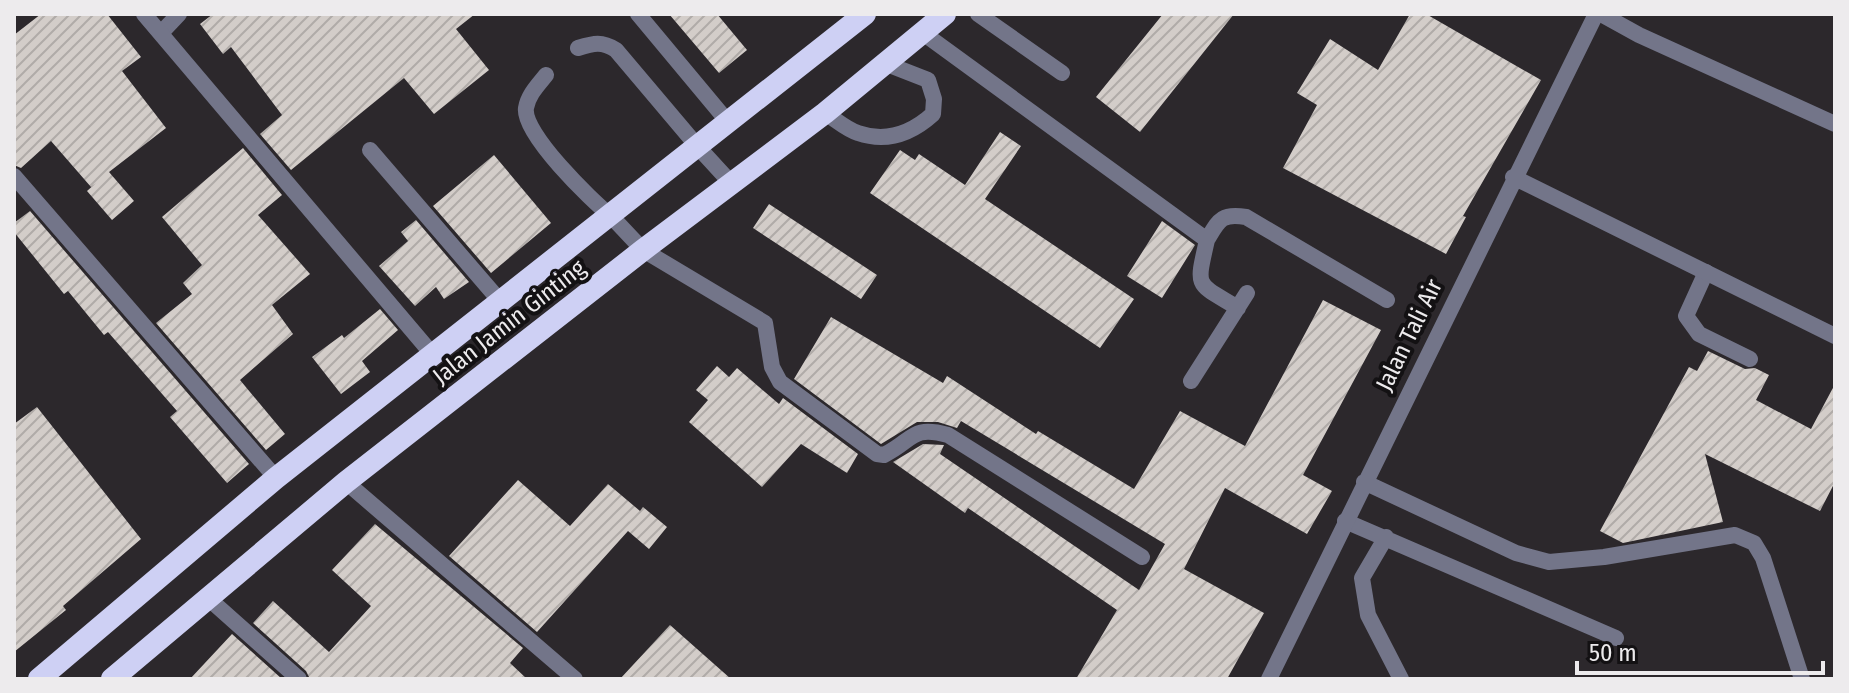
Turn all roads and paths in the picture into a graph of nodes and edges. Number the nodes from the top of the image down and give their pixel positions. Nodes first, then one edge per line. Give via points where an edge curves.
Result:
1 (144, 14) edge
2 (179, 14) edge
3 (638, 14) edge
4 (865, 14) edge
5 (945, 14) edge
6 (978, 14) edge
7 (1598, 14) edge
8 (161, 33) junction
9 (923, 33) junction
10 (578, 48) dead end
11 (887, 64) junction
12 (1062, 73) dead end
13 (546, 75) dead end
14 (825, 113) junction
15 (728, 122) junction
16 (1835, 124) edge
17 (698, 147) junction
18 (370, 150) dead end
19 (14, 176) edge
20 (1513, 177) junction
21 (731, 183) junction
22 (611, 216) junction
23 (1207, 240) junction
24 (643, 250) junction
25 (1706, 272) junction
26 (1247, 293) dead end
27 (1387, 300) dead end
28 (500, 301) junction
29 (1238, 308) junction
30 (1835, 336) edge
31 (433, 355) junction
32 (1750, 359) dead end
33 (1191, 381) dead end
34 (276, 478) junction
35 (346, 482) junction
36 (1364, 482) junction
37 (1345, 521) junction
38 (1386, 537) junction
39 (1142, 557) dead end
40 (208, 598) junction
41 (1616, 638) dead end
42 (39, 679) edge
43 (112, 679) edge
44 (299, 679) edge
45 (575, 679) edge
46 (1269, 679) edge
47 (1401, 679) edge
48 (1802, 679) edge

1 - 8 street
2 - 8 street
3 - 15 street
4 - 15 highway, Jalan Jamin Ginting
5 - 9 highway, Jalan Jamin Ginting
6 - 12 street
7 - 16 street
7 - 20 street, Jalan Tali Air
8 - 31 street
9 - 11 highway, Jalan Jamin Ginting
9 - 23 street
10 - 17 street via 605,43 616,50
11 - 14 highway, Jalan Jamin Ginting
11 - 14 street via 928,80 933,114 915,130 892,137 858,133
13 - 22 street via 525,111 531,129
14 - 21 highway, Jalan Jamin Ginting
15 - 17 highway, Jalan Jamin Ginting
17 - 21 street
17 - 22 highway, Jalan Jamin Ginting
18 - 28 street
19 - 34 street
20 - 25 street
20 - 36 street, Jalan Tali Air
21 - 24 highway, Jalan Jamin Ginting
22 - 24 street
22 - 28 highway, Jalan Jamin Ginting
23 - 27 street via 1220,219 1246,217
23 - 29 street via 1199,275 1203,287
24 - 35 highway, Jalan Jamin Ginting
24 - 39 street via 765,323 772,367 780,382 877,454 929,430 948,435
25 - 30 street
25 - 32 street via 1686,316 1699,334
26 - 29 street
28 - 31 highway, Jalan Jamin Ginting
29 - 33 street
31 - 34 highway, Jalan Jamin Ginting
34 - 42 highway, Jalan Jamin Ginting
35 - 40 highway, Jalan Jamin Ginting
35 - 45 street
36 - 37 street, Jalan Tali Air
36 - 48 street via 1516,553 1549,562 1735,535 1754,543
37 - 38 street
37 - 46 street, Jalan Tali Air
38 - 41 street
38 - 47 street via 1362,578 1368,615
40 - 43 highway, Jalan Jamin Ginting
40 - 44 street

